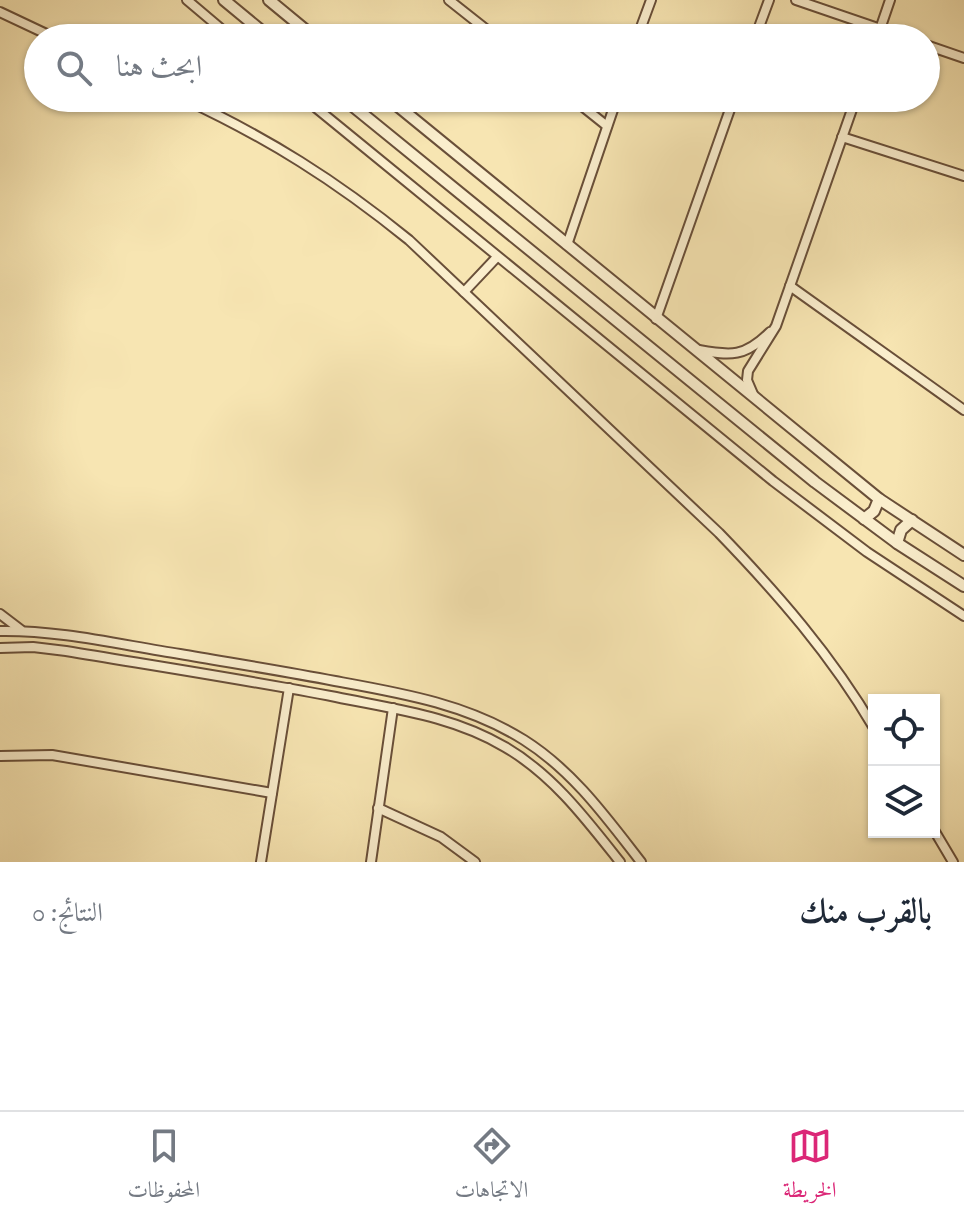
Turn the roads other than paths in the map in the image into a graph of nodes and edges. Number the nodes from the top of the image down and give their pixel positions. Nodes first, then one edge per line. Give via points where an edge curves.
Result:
1 (187, 0) edge
2 (224, 0) edge
3 (269, 0) edge
4 (449, 0) edge
5 (651, 0) edge
6 (769, 0) edge
7 (796, 0) edge
8 (890, 0) edge
9 (0, 12) edge
10 (25, 24) edge
11 (215, 24) edge
12 (253, 24) edge
13 (298, 24) edge
14 (479, 24) edge
15 (642, 24) edge
16 (760, 24) edge
17 (856, 24) edge
18 (881, 24) edge
19 (940, 50) edge
20 (964, 58) edge
21 (210, 112) edge
22 (321, 112) edge
23 (360, 112) edge
24 (405, 112) edge
25 (590, 112) edge
26 (612, 112) edge
27 (729, 112) edge
28 (851, 112) edge
29 (607, 126) junction
30 (842, 137) junction
31 (964, 176) edge
32 (567, 245) junction
33 (497, 257) junction
34 (790, 286) junction
35 (464, 292) junction
36 (656, 319) junction
37 (776, 326) junction
38 (694, 350) junction
39 (756, 401) junction
40 (964, 410) edge
41 (879, 499) junction
42 (864, 519) junction
43 (912, 520) junction
44 (897, 543) junction
45 (964, 555) edge
46 (964, 586) edge
47 (0, 614) edge
48 (964, 616) edge
49 (0, 631) edge
50 (22, 631) junction
51 (0, 648) edge
52 (289, 688) junction
53 (393, 708) junction
54 (868, 719) edge
55 (0, 756) edge
56 (272, 793) junction
57 (378, 808) junction
58 (939, 838) edge
59 (261, 862) edge
60 (371, 862) edge
61 (475, 862) edge
62 (620, 862) edge
63 (641, 862) edge
64 (953, 862) edge

1 - 11 street
2 - 12 street
3 - 13 street
4 - 14 street
5 - 15 street
6 - 16 street
7 - 17 street
8 - 18 street
9 - 10 street
19 - 20 street
21 - 35 street via 272,143 344,189
22 - 33 street
23 - 42 street
24 - 32 street
25 - 29 street
26 - 29 street
27 - 36 street
28 - 30 street
29 - 32 street
30 - 31 street
30 - 34 street
32 - 36 street
33 - 35 street
33 - 48 street via 796,499
34 - 37 street
34 - 40 street
35 - 54 street via 761,576
36 - 38 street
37 - 38 street via 746,351
37 - 39 street via 748,371
38 - 39 street
39 - 41 street
41 - 42 street
41 - 43 street
42 - 44 street
43 - 44 street
43 - 45 street
44 - 46 street
47 - 50 street
49 - 50 street
50 - 63 street via 262,667 396,692 470,713 526,741 566,772
51 - 52 street via 50,648
52 - 53 street
52 - 56 street
53 - 57 street
53 - 62 street via 454,723 528,762 569,799
55 - 56 street via 52,755
56 - 59 street
57 - 60 street
57 - 61 street via 441,837
58 - 64 street

